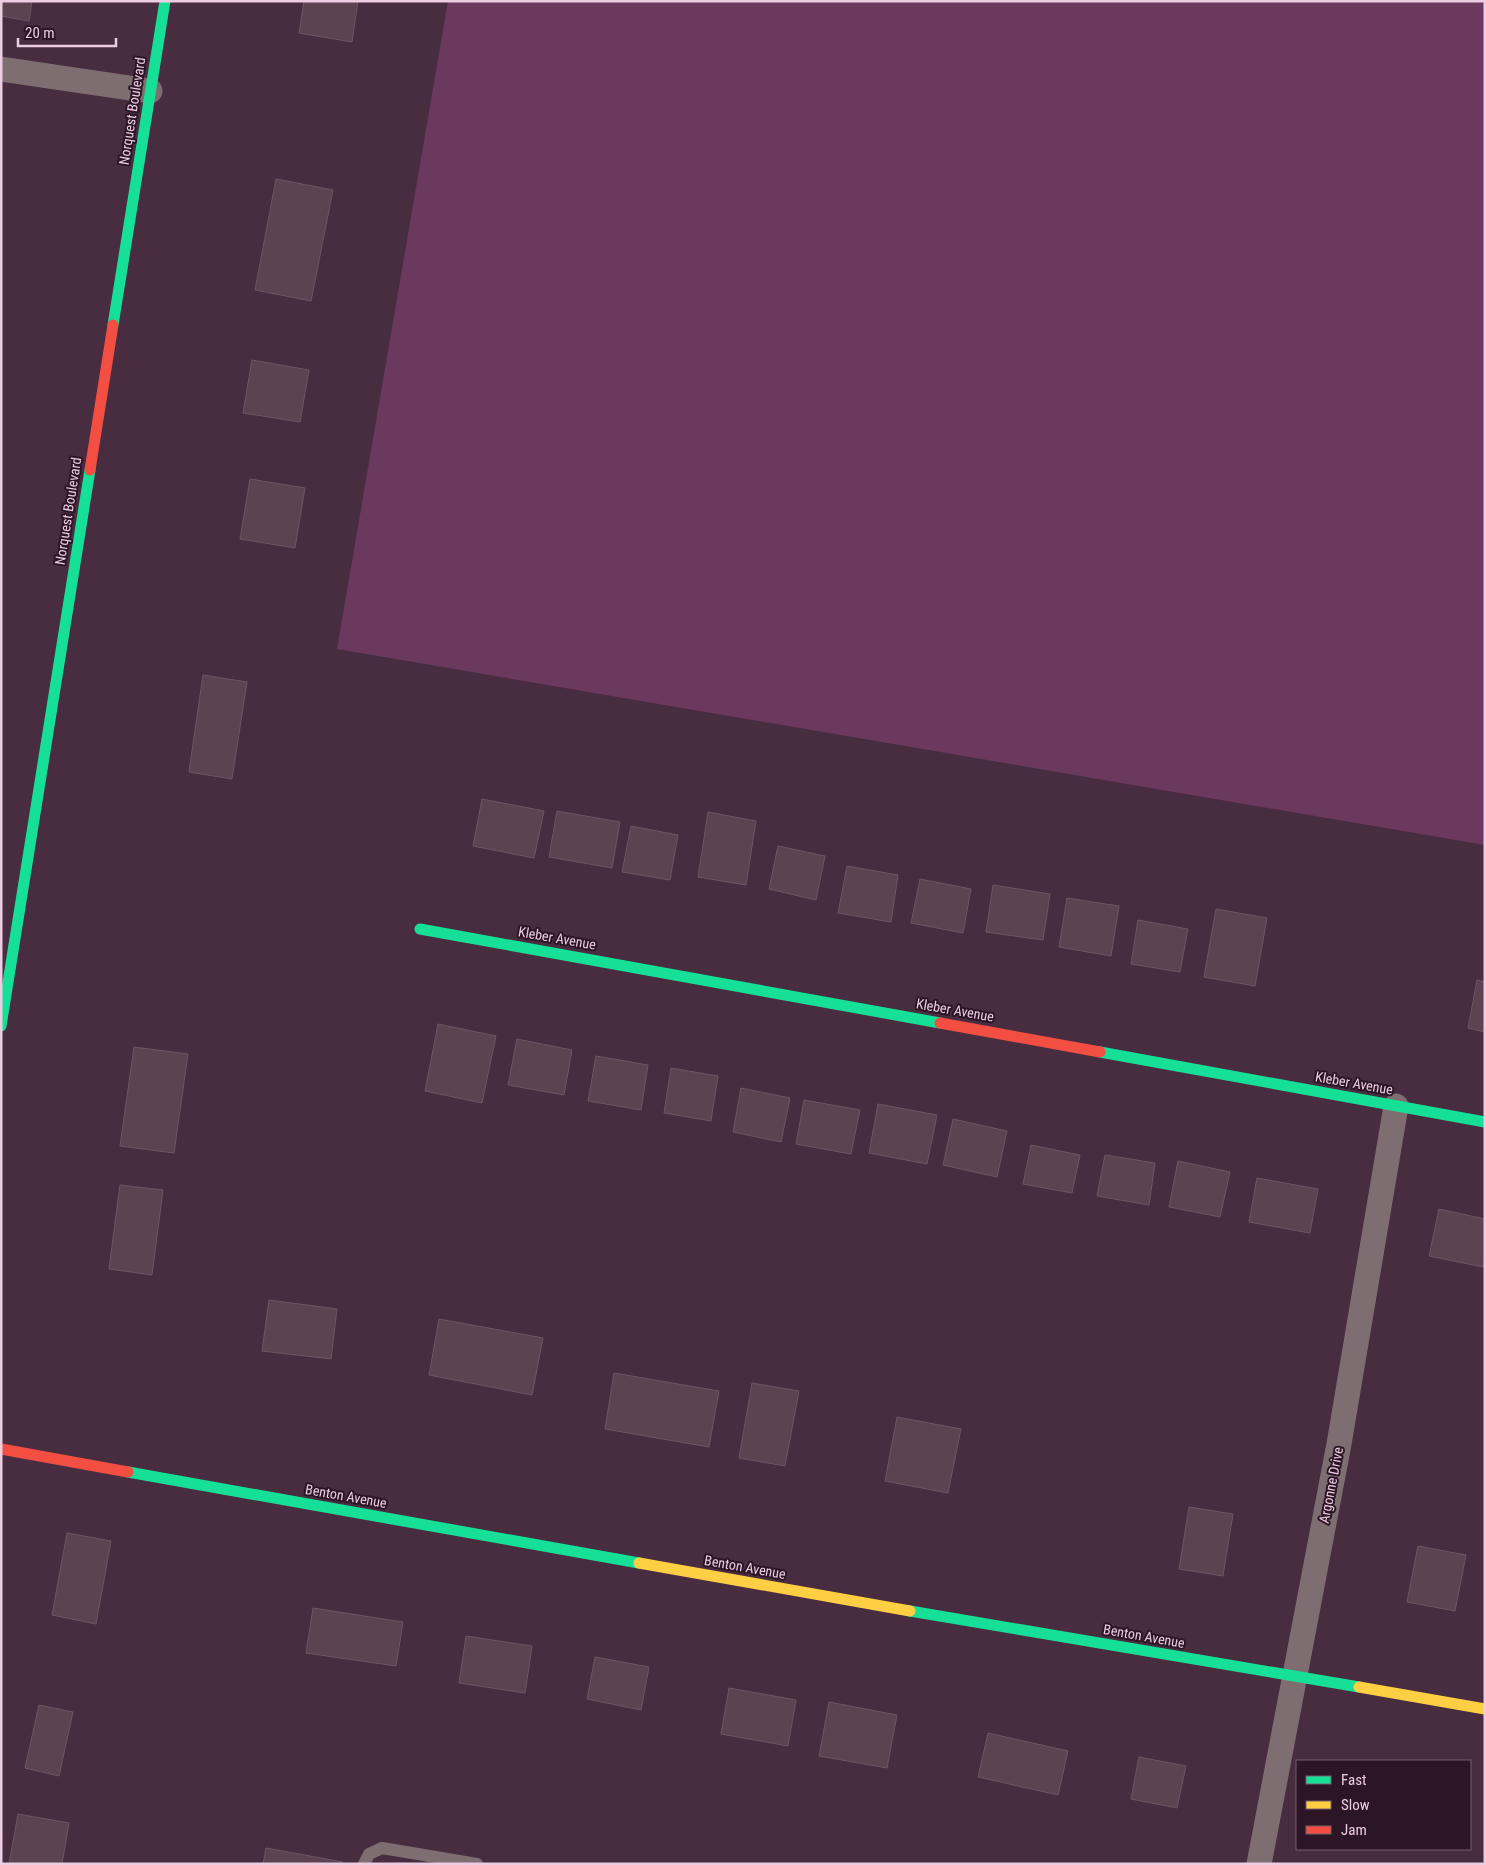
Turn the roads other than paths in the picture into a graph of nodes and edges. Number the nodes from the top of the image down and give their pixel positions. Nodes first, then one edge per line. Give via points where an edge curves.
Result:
1 (164, 1) edge
2 (1, 69) edge
3 (150, 91) junction
4 (420, 928) dead end
5 (1, 1026) edge
6 (1396, 1106) junction
7 (1485, 1122) edge
8 (1, 1449) edge
9 (1294, 1677) junction
10 (1485, 1709) edge
11 (364, 1864) edge
12 (477, 1864) edge
13 (1260, 1864) edge

1 - 3 street, Norquest Boulevard
2 - 3 street
3 - 5 street, Norquest Boulevard
4 - 6 street, Kleber Avenue
6 - 7 street, Kleber Avenue
6 - 9 street, Argonne Drive via 1340,1434
8 - 9 street, Benton Avenue
9 - 10 street, Benton Avenue
9 - 13 street, Argonne Drive
11 - 12 lane via 369,1854 382,1848

